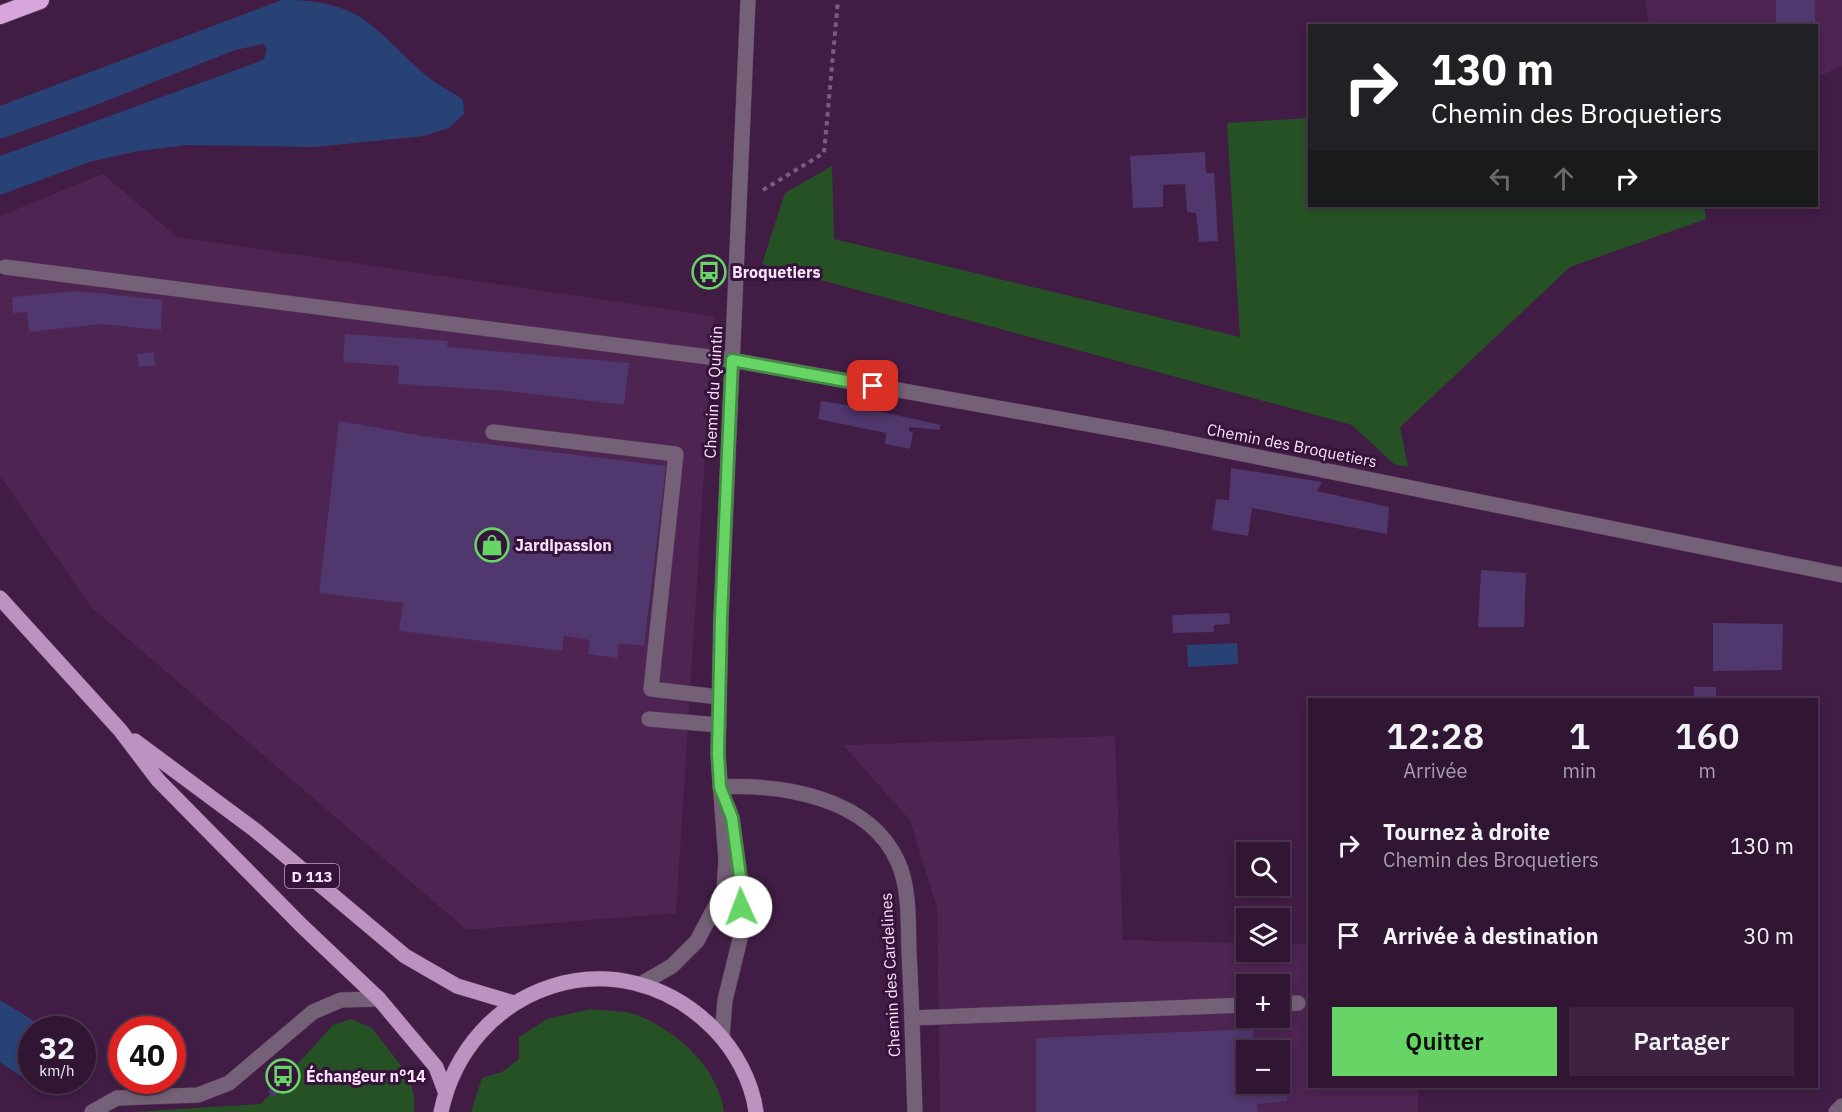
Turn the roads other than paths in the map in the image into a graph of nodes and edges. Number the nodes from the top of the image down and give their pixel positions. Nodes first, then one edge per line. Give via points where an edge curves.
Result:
1 (40, 0) edge
2 (748, 0) edge
3 (0, 15) edge
4 (5, 267) dead end
5 (732, 360) junction
6 (493, 432) dead end
7 (1842, 575) edge
8 (0, 598) edge
9 (719, 697) junction
10 (649, 718) dead end
11 (719, 725) junction
12 (120, 730) junction
13 (720, 787) junction
14 (641, 984) junction
15 (379, 999) junction
16 (514, 1003) junction
17 (1290, 1003) edge
18 (1298, 1003) dead end
19 (1236, 1005) edge
20 (912, 1018) junction
21 (722, 1037) junction
22 (445, 1091) junction
23 (1842, 1106) edge
24 (92, 1112) edge
25 (441, 1112) edge
26 (756, 1112) edge
27 (915, 1112) edge
28 (1836, 1112) edge

1 - 3 highway
2 - 5 street, Chemin du Quintin
4 - 5 street, Chemin des Broquetiers
5 - 7 street, Chemin des Broquetiers via 1166,438
5 - 9 street, Chemin du Quintin
6 - 9 street via 676,454 651,688
8 - 12 main road, D 113
9 - 11 street, Chemin du Quintin
10 - 11 street
11 - 13 street, Chemin du Quintin
12 - 15 main road, D 113 via 158,780
12 - 16 main road, D 113 via 255,830 405,956 457,987
13 - 14 street, Chemin du Quintin via 726,860 724,890 697,941 672,966
13 - 20 street, Chemin des Cardelines via 754,785 796,791 845,809 876,831 898,862 907,903
13 - 21 street, Chemin du Quintin via 732,818 742,891 740,939 725,1000
14 - 16 main road via 575,980 543,988
14 - 21 main road via 672,996 699,1014
15 - 22 main road, D 113 via 436,1067
15 - 24 street via 341,1000 313,1012 229,1083 198,1095 117,1098
16 - 22 main road via 479,1032 459,1060
17 - 18 street
19 - 20 street
20 - 27 street, Chemin des Cardelines
21 - 26 main road via 742,1067
22 - 25 main road
23 - 28 street

